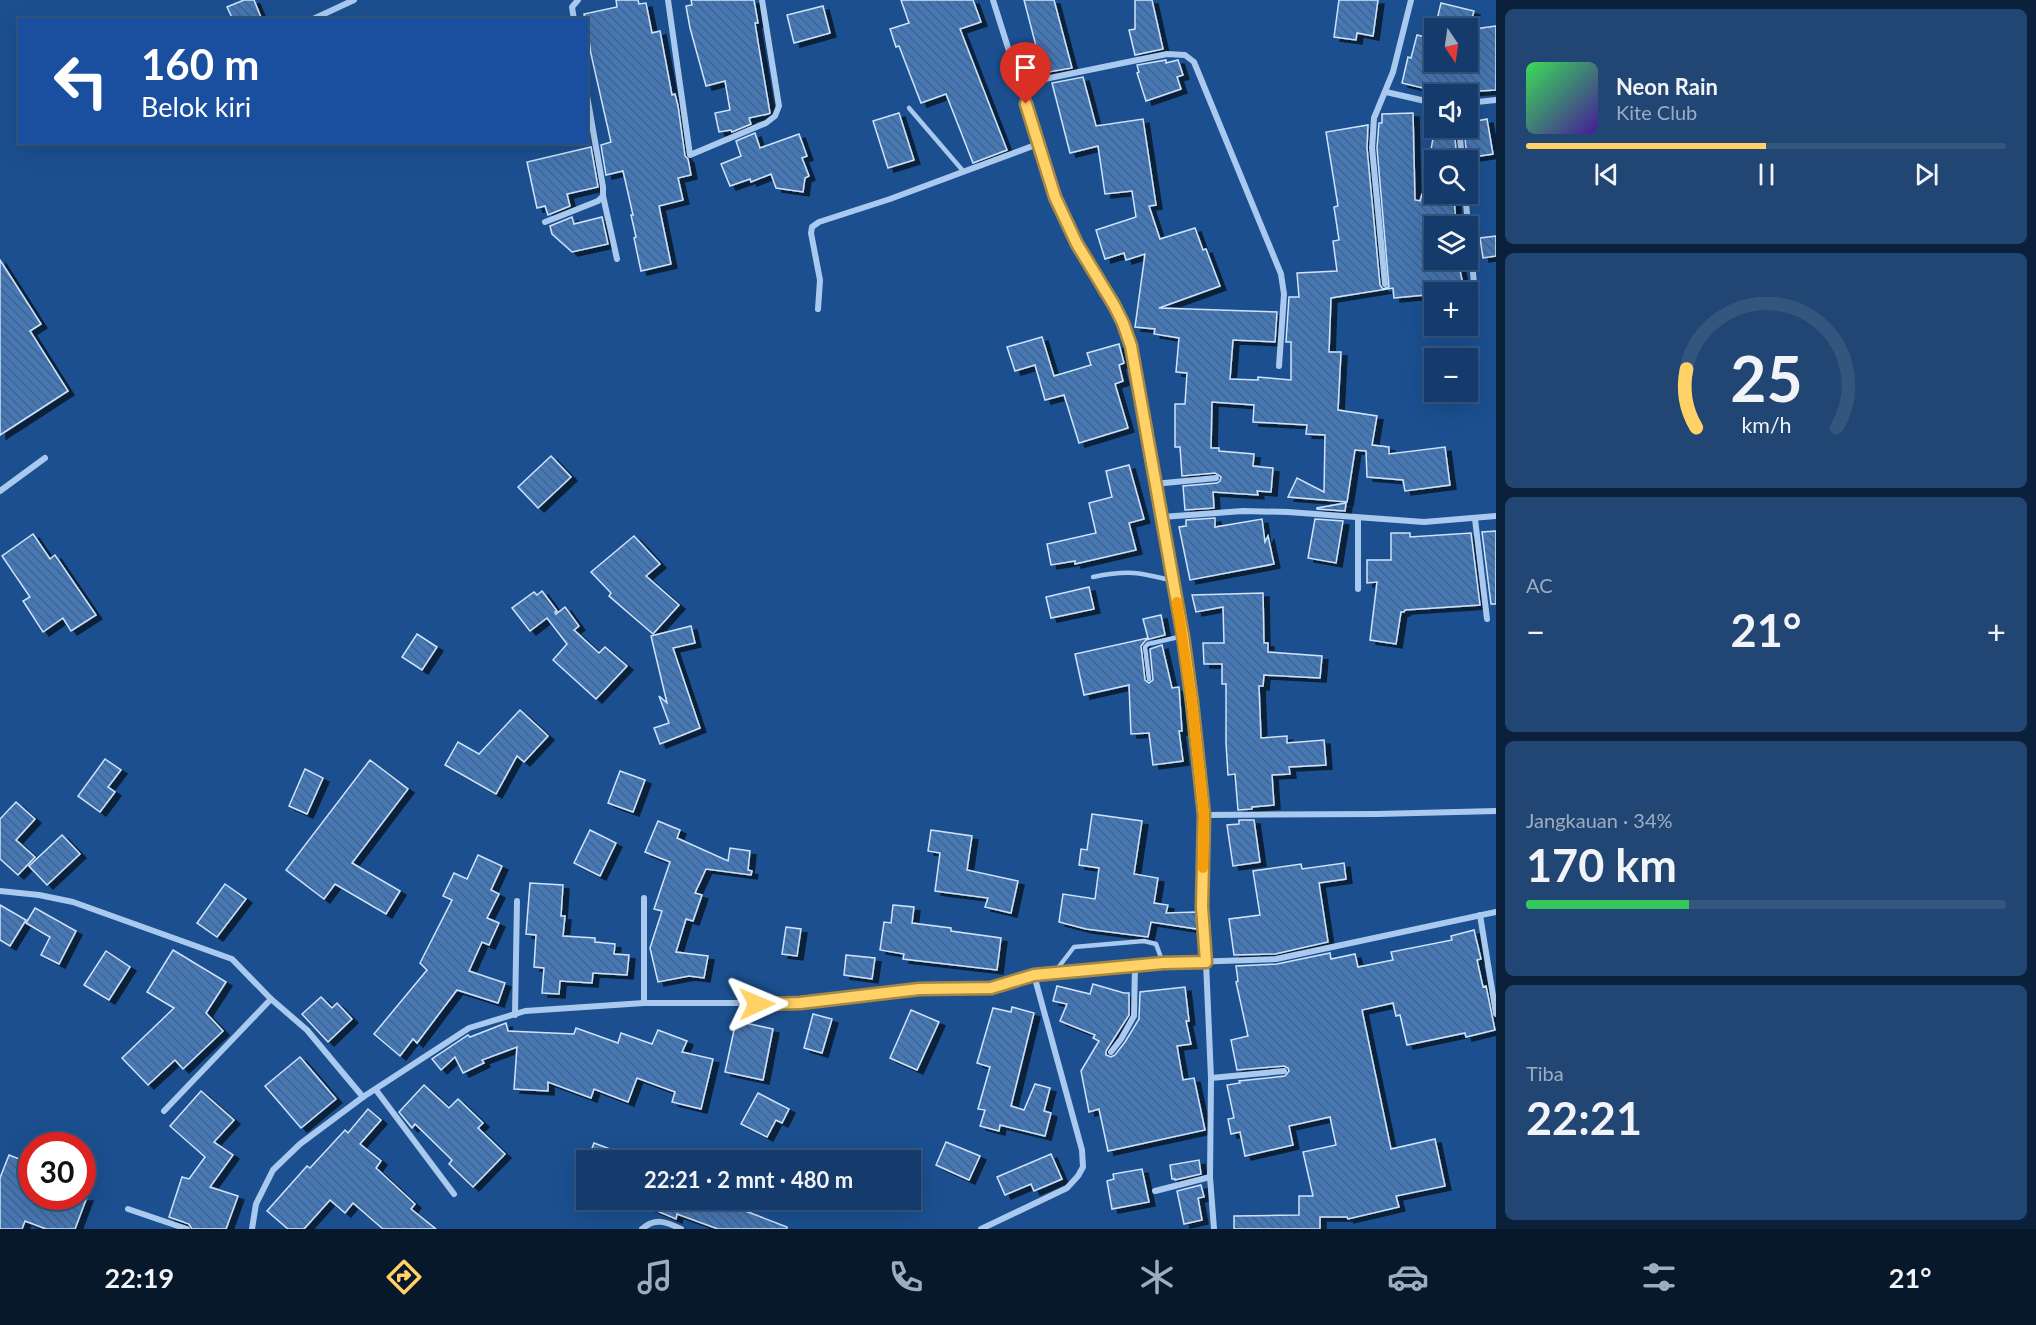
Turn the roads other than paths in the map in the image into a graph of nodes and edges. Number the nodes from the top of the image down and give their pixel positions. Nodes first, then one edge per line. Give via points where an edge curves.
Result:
1 (354, 0) edge
2 (579, 0) edge
3 (668, 0) edge
4 (762, 0) edge
5 (993, 0) edge
6 (1411, 0) edge
7 (315, 18) edge
8 (574, 18) edge
9 (1020, 84) junction
10 (1386, 92) junction
11 (1496, 100) edge
12 (588, 101) edge
13 (1424, 101) edge
14 (1478, 102) edge
15 (909, 108) dead end
16 (1038, 144) junction
17 (964, 172) junction
18 (603, 196) junction
19 (1467, 204) edge
20 (545, 222) dead end
21 (616, 259) dead end
22 (1474, 282) edge
23 (1385, 284) dead end
24 (818, 309) dead end
25 (1279, 366) dead end
26 (45, 458) dead end
27 (1216, 478) dead end
28 (1154, 484) junction
29 (0, 492) edge
30 (1496, 516) edge
31 (1162, 517) junction
32 (1358, 518) junction
33 (1475, 519) junction
34 (1093, 577) dead end
35 (1173, 581) junction
36 (1358, 589) dead end
37 (1487, 620) dead end
38 (1183, 636) junction
39 (1149, 679) dead end
40 (1496, 811) edge
41 (1204, 815) junction
42 (0, 891) edge
43 (644, 898) dead end
44 (517, 901) dead end
45 (1496, 912) edge
46 (1480, 915) junction
47 (1206, 962) junction
48 (1163, 963) junction
49 (1135, 965) junction
50 (1054, 973) junction
51 (1034, 975) junction
52 (272, 999) junction
53 (644, 1003) junction
54 (1496, 1014) edge
55 (515, 1015) junction
56 (1111, 1052) dead end
57 (1284, 1071) dead end
58 (1211, 1078) junction
59 (376, 1090) junction
60 (363, 1097) junction
61 (164, 1111) dead end
62 (1210, 1177) junction
63 (1155, 1191) dead end
64 (453, 1194) dead end
65 (128, 1209) dead end
66 (187, 1229) edge
67 (252, 1229) edge
68 (642, 1229) edge
69 (681, 1229) edge
70 (981, 1229) edge
71 (1214, 1229) edge

1 - 7 street
2 - 8 street via 572,8
3 - 4 street via 690,155 775,116 779,106
5 - 9 street
6 - 10 street
9 - 16 street
9 - 25 street via 1167,54 1185,55 1194,62 1281,274 1284,294
10 - 13 street
10 - 23 street via 1374,118 1372,148
11 - 14 street
12 - 18 street
15 - 17 lane
16 - 17 street
16 - 28 street via 1055,197 1123,323 1131,346
17 - 24 street via 812,227 819,266
18 - 20 street
18 - 21 street
19 - 22 street
26 - 29 street
27 - 28 street
28 - 31 street
30 - 33 street
31 - 32 street via 1243,511
31 - 35 street
32 - 33 street via 1424,522
32 - 36 street
33 - 37 street
34 - 35 lane via 1133,572
35 - 38 street
38 - 39 lane via 1145,647
38 - 41 street
40 - 41 street
41 - 47 street via 1202,907
42 - 52 street via 73,902 232,959
43 - 53 street
44 - 55 street
45 - 46 street
46 - 47 street via 1276,959
46 - 54 street
47 - 48 street
47 - 58 street
48 - 49 street
48 - 50 lane via 1155,944 1144,941 1074,946
49 - 50 street
49 - 56 street via 1134,1016
50 - 51 street
51 - 53 street via 991,988 919,989 800,1003
51 - 70 street via 1082,1150 1083,1167 1067,1188
52 - 60 street via 307,1030
52 - 61 street
53 - 55 street via 535,1010
55 - 59 street via 469,1028
57 - 58 street
58 - 62 street
59 - 60 street
59 - 64 street
60 - 67 street via 300,1144 273,1170 256,1204
62 - 63 street
62 - 71 street
65 - 66 street
68 - 69 street via 657,1221

